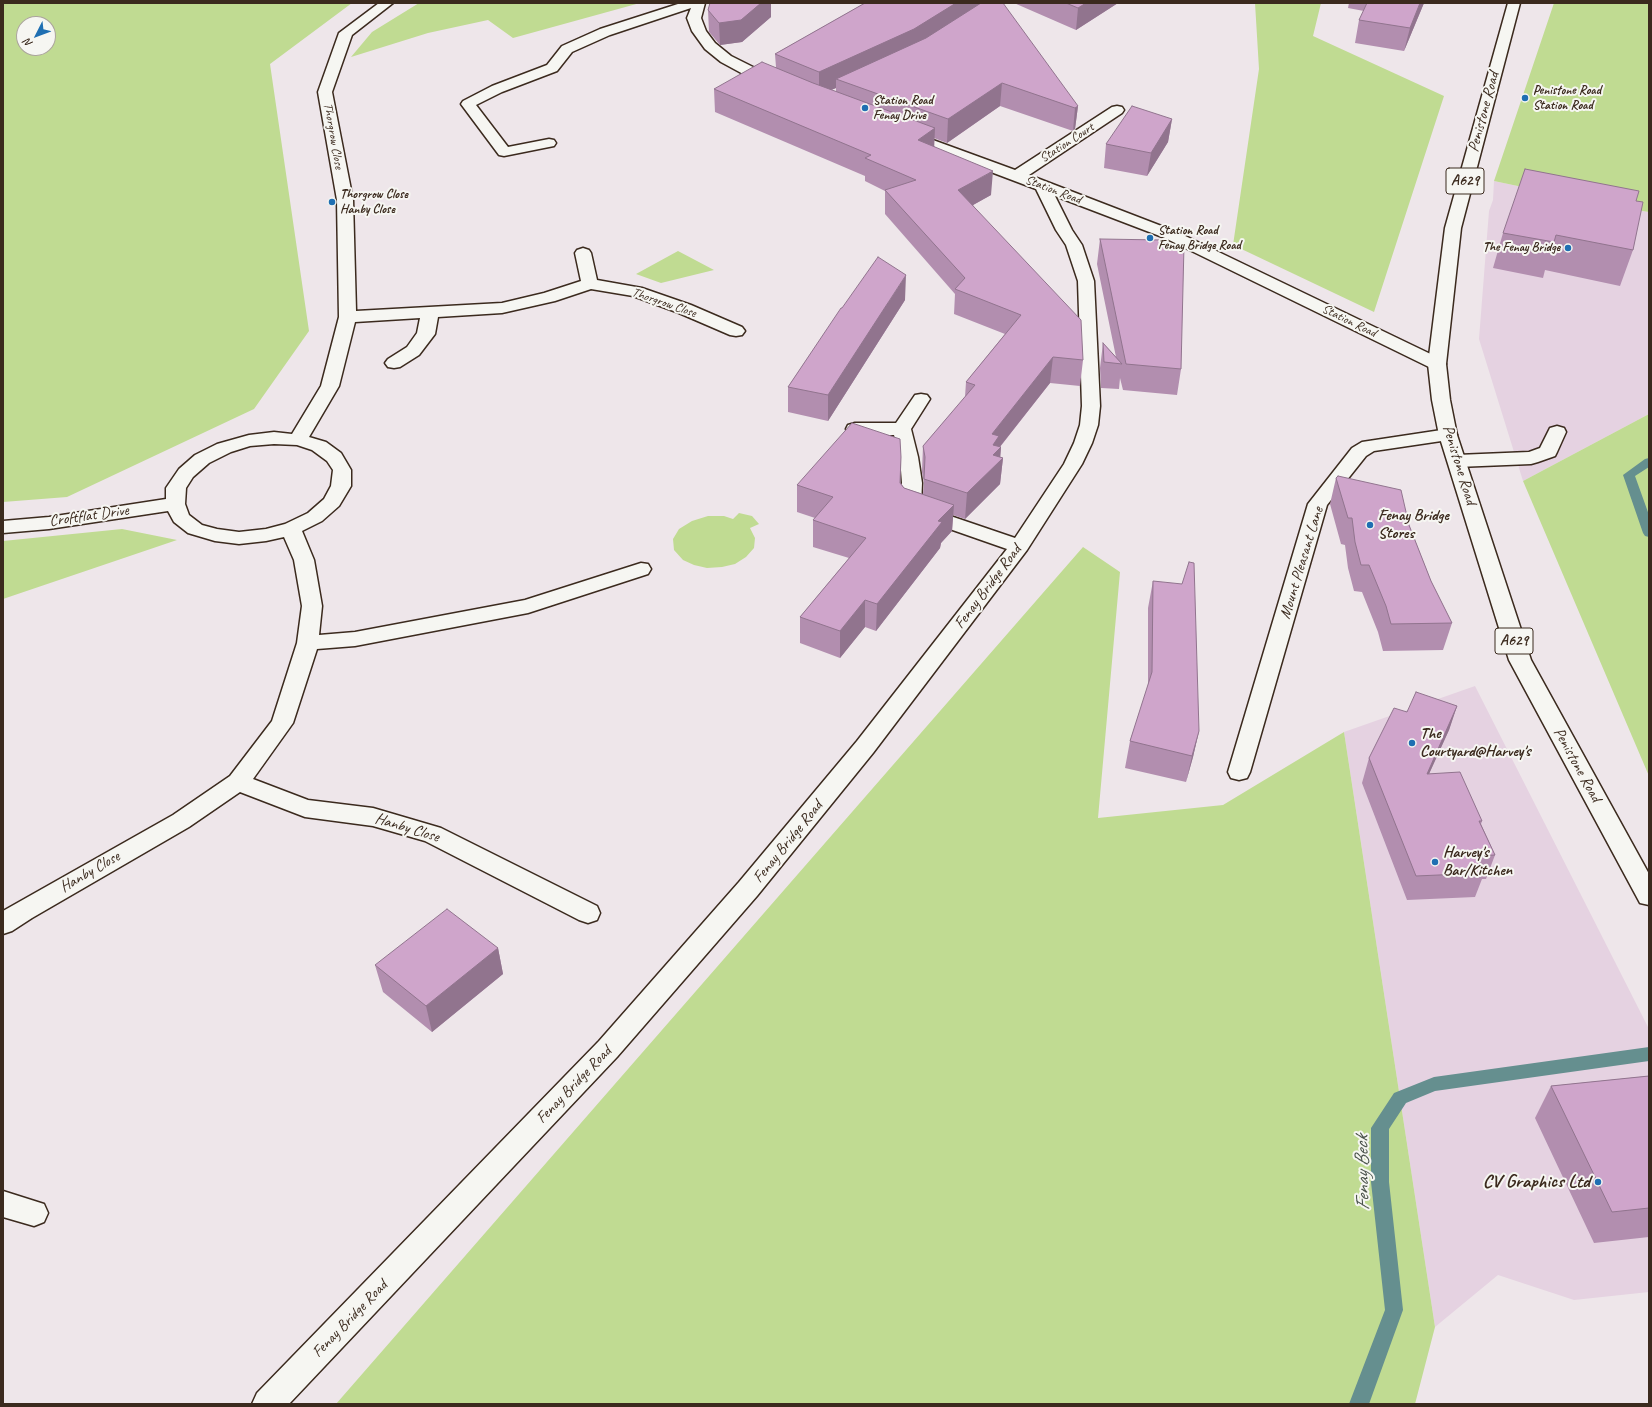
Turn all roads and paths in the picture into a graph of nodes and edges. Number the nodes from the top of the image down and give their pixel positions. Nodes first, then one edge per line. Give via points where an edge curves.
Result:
1 (387, 3) edge
2 (694, 3) edge
3 (699, 3) edge
4 (1514, 3) edge
5 (788, 89) edge
6 (1117, 110) dead end
7 (890, 129) edge
8 (549, 143) dead end
9 (1017, 176) junction
10 (1042, 185) junction
11 (583, 253) dead end
12 (590, 284) junction
13 (430, 312) junction
14 (348, 317) junction
15 (736, 331) dead end
16 (394, 363) dead end
17 (1437, 364) junction
18 (921, 399) dead end
19 (855, 429) edge
20 (902, 429) junction
21 (1557, 432) dead end
22 (1448, 435) junction
23 (298, 440) junction
24 (1457, 461) junction
25 (174, 504) junction
26 (3, 527) edge
27 (291, 528) junction
28 (1020, 546) junction
29 (641, 569) dead end
30 (308, 643) junction
31 (1239, 772) dead end
32 (238, 782) junction
33 (1649, 896) edge
34 (588, 913) dead end
35 (3, 924) edge
36 (3, 1204) edge
37 (34, 1213) dead end
38 (268, 1404) edge

1 - 14 main road, Thorgrow Close via 346,33 325,92 345,200
2 - 8 main road via 605,32 573,46 567,49 552,68 468,104 504,152
3 - 5 main road via 694,18 699,31 710,46 726,59
4 - 17 main road, Penistone Road / A629 via 1453,228
6 - 9 main road, Station Court
7 - 9 main road, Station Road
9 - 10 main road, Station Road
10 - 17 main road, Station Road via 1170,235
10 - 28 main road, Fenay Bridge Road via 1074,245 1086,281 1091,406 1089,425 1073,464
11 - 12 main road
12 - 13 main road, Thorgrow Close via 502,308
12 - 15 main road, Thorgrow Close via 636,292
13 - 14 main road, Thorgrow Close
13 - 16 main road via 426,334 413,351
14 - 23 main road, Thorgrow Close via 330,386
17 - 22 main road, Penistone Road / A629
18 - 20 main road
19 - 20 main road
20 - 28 main road via 912,483 911,510
21 - 24 main road via 1548,452 1531,458
22 - 24 main road, Penistone Road / A629
22 - 31 main road, Mount Pleasant Lane via 1369,446 1359,452 1318,504
23 - 25 main road via 274,438 249,441 224,448 202,459 186,473 176,488
23 - 27 main road via 319,446 334,457 342,470 341,486 332,502 315,517
24 - 33 main road, Penistone Road / A629 via 1520,660
25 - 26 main road, Croftflat Drive via 49,523
25 - 27 main road via 181,518 195,529 215,535 239,538 266,536
27 - 30 main road, Hanby Close via 304,560 312,606
28 - 38 main road, Fenay Bridge Road via 865,747 748,889 608,1049
29 - 30 main road via 528,606 355,639
30 - 32 main road, Hanby Close via 282,723
32 - 34 main road, Hanby Close via 305,808 373,817 433,834
32 - 35 main road, Hanby Close via 181,821
36 - 37 main road

